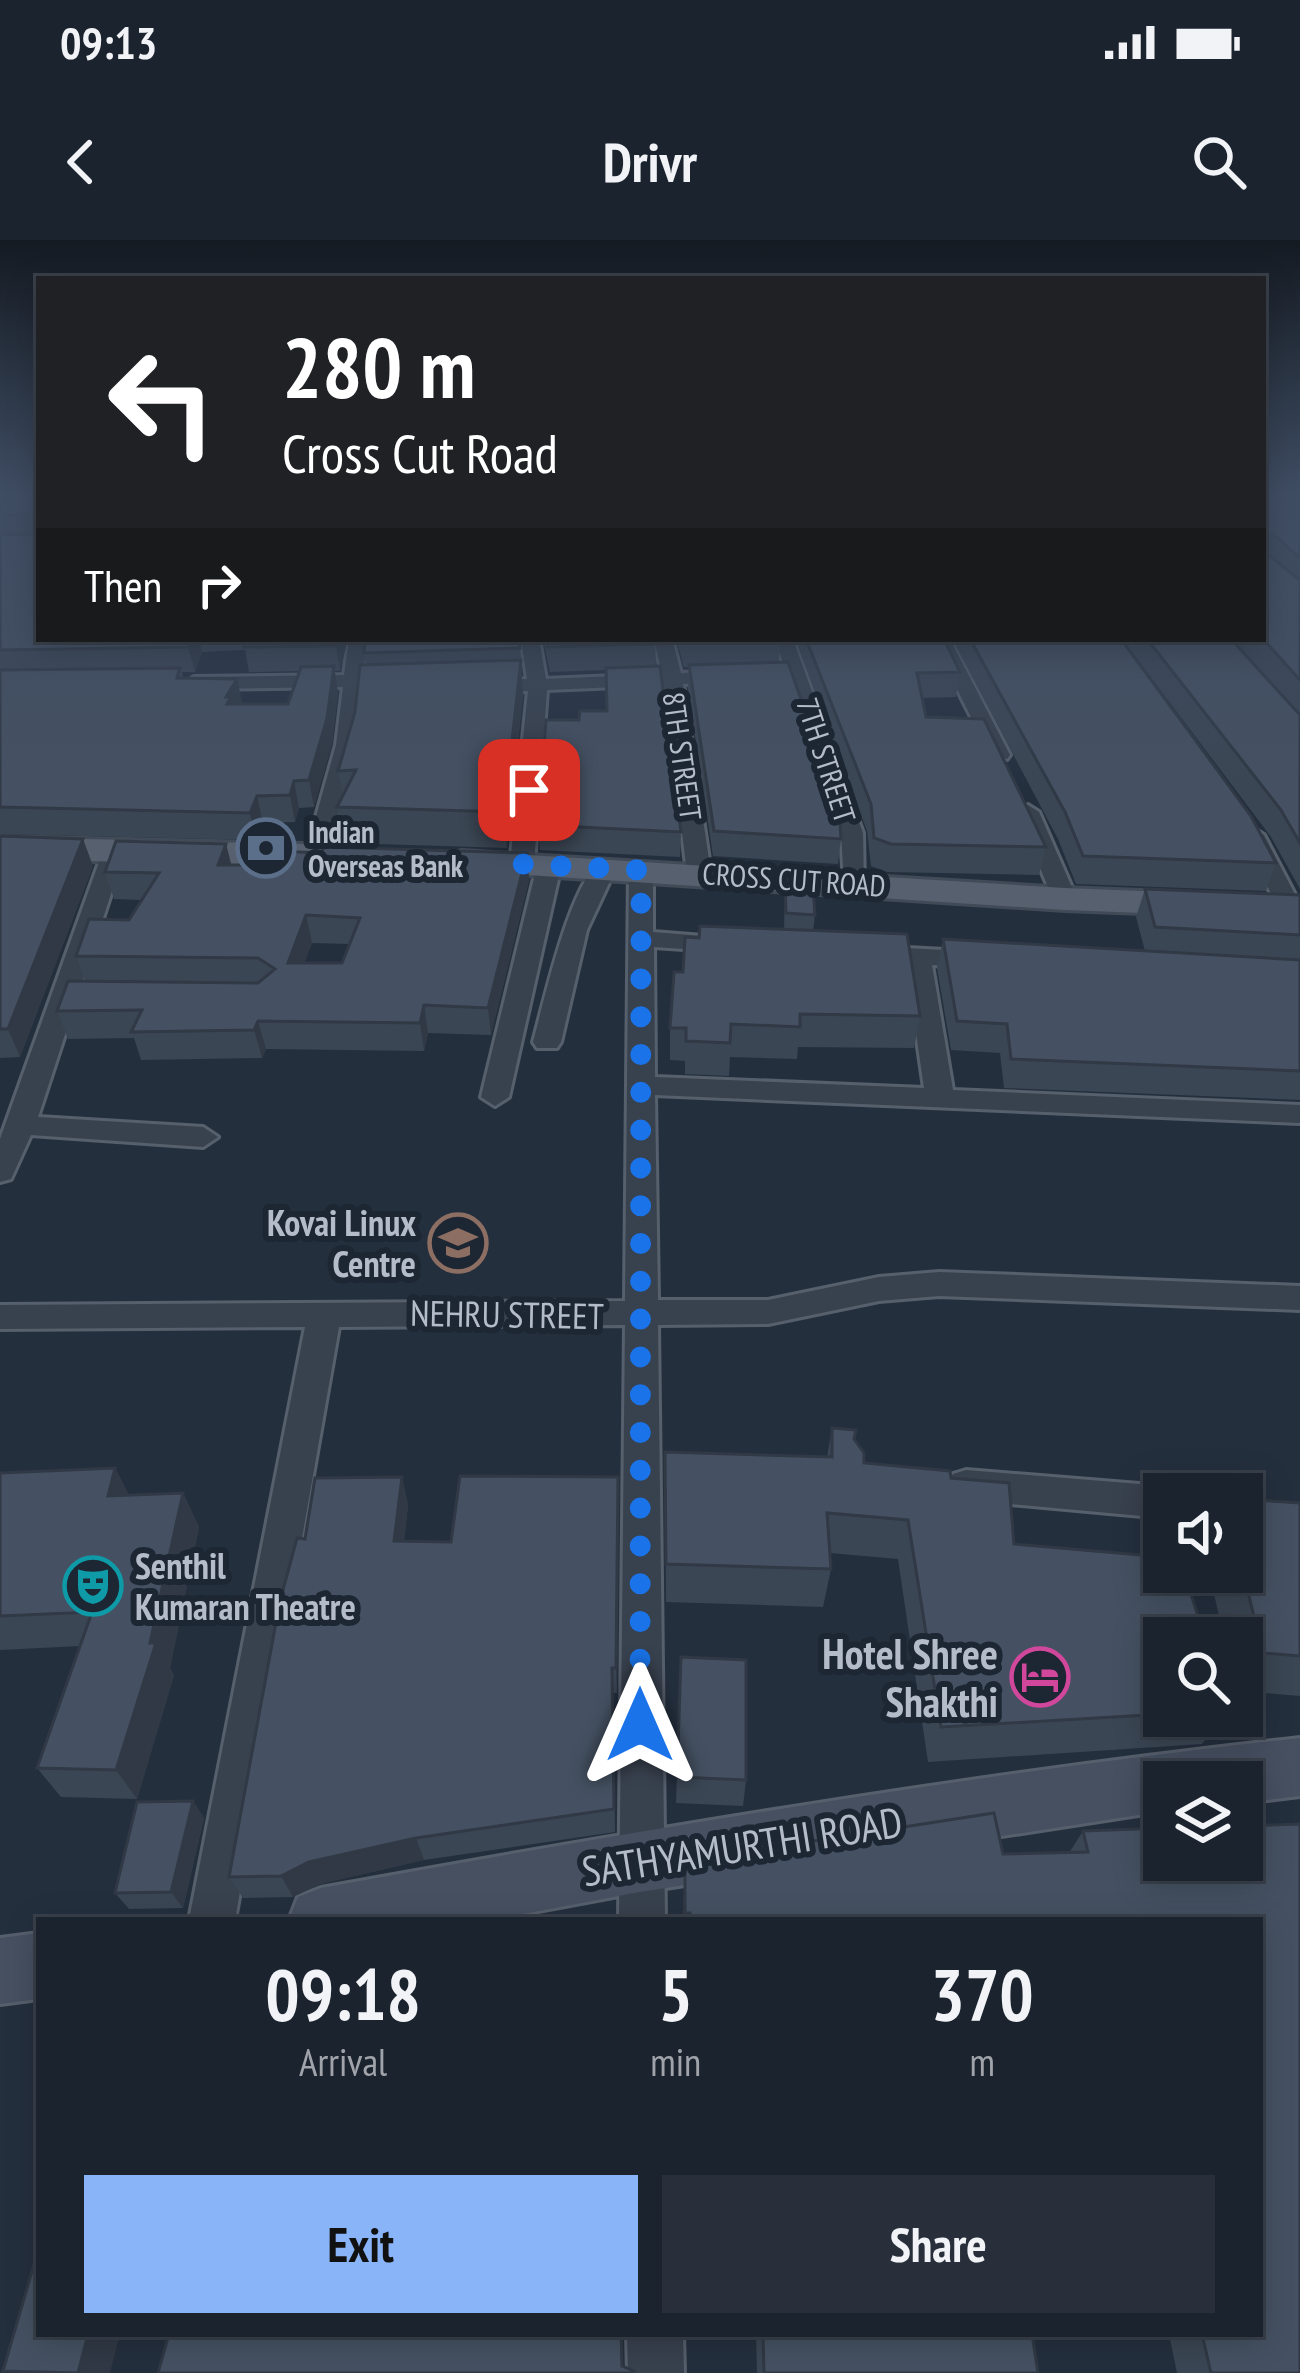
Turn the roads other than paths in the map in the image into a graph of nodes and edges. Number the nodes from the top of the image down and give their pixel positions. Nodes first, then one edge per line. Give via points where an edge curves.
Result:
1 (358, 642) edge
2 (531, 642) edge
3 (664, 642) edge
4 (785, 642) edge
5 (942, 642) edge
6 (799, 674) junction
7 (674, 680) junction
8 (166, 683) edge
9 (351, 685) junction
10 (538, 686) junction
11 (468, 687) edge
12 (374, 688) edge
13 (1243, 821) edge
14 (0, 848) edge
15 (114, 850) junction
16 (316, 856) junction
17 (392, 858) edge
18 (435, 860) edge
19 (535, 865) junction
20 (604, 868) junction
21 (641, 870) junction
22 (699, 873) junction
23 (856, 884) junction
24 (1065, 898) junction
25 (1295, 908) edge
26 (641, 939) junction
27 (756, 946) edge
28 (848, 952) edge
29 (918, 957) junction
30 (1009, 962) edge
31 (547, 1042) dead end
32 (640, 1085) junction
33 (495, 1097) dead end
34 (940, 1099) junction
35 (1300, 1114) edge
36 (21, 1125) junction
37 (203, 1137) dead end
38 (0, 1172) edge
39 (1300, 1298) edge
40 (326, 1312) junction
41 (641, 1316) junction
42 (0, 1317) edge
43 (937, 1483) edge
44 (1143, 1500) edge
45 (1300, 1767) edge
46 (1263, 1771) edge
47 (1143, 1787) edge
48 (641, 1891) edge
49 (213, 1917) edge
50 (354, 1917) edge
51 (36, 1966) edge
52 (0, 1972) edge
53 (655, 2337) edge
54 (656, 2373) edge

1 - 9 street
2 - 10 street
3 - 7 street, 8TH STREET
4 - 6 street, 7TH STREET
5 - 24 street
6 - 7 street
6 - 23 street, 7TH STREET via 852,833
7 - 10 street
7 - 22 street, 8TH STREET
8 - 9 street
9 - 12 street
9 - 16 street via 346,745
10 - 11 street
10 - 19 street
13 - 25 street
14 - 15 main road
15 - 16 main road
15 - 36 street via 76,996
16 - 17 main road
18 - 19 main road, CROSS CUT ROAD
19 - 20 main road, CROSS CUT ROAD
19 - 33 street
20 - 21 main road, CROSS CUT ROAD
20 - 31 street via 574,930
21 - 22 main road, CROSS CUT ROAD
21 - 26 street
22 - 23 main road, CROSS CUT ROAD
23 - 24 main road, CROSS CUT ROAD
24 - 25 main road, CROSS CUT ROAD
26 - 27 street
26 - 32 street
28 - 29 street
29 - 30 street
29 - 34 street
32 - 34 street
32 - 41 street
34 - 35 street
36 - 37 street
36 - 38 street
39 - 41 street, NEHRU STREET via 939,1284 768,1312
40 - 41 street, NEHRU STREET
40 - 42 street, NEHRU STREET
40 - 49 street
41 - 48 street
43 - 44 street
45 - 46 main road, SATHYAMURTHI ROAD
47 - 48 main road, SATHYAMURTHI ROAD
48 - 50 main road, SATHYAMURTHI ROAD
51 - 52 main road
53 - 54 street

